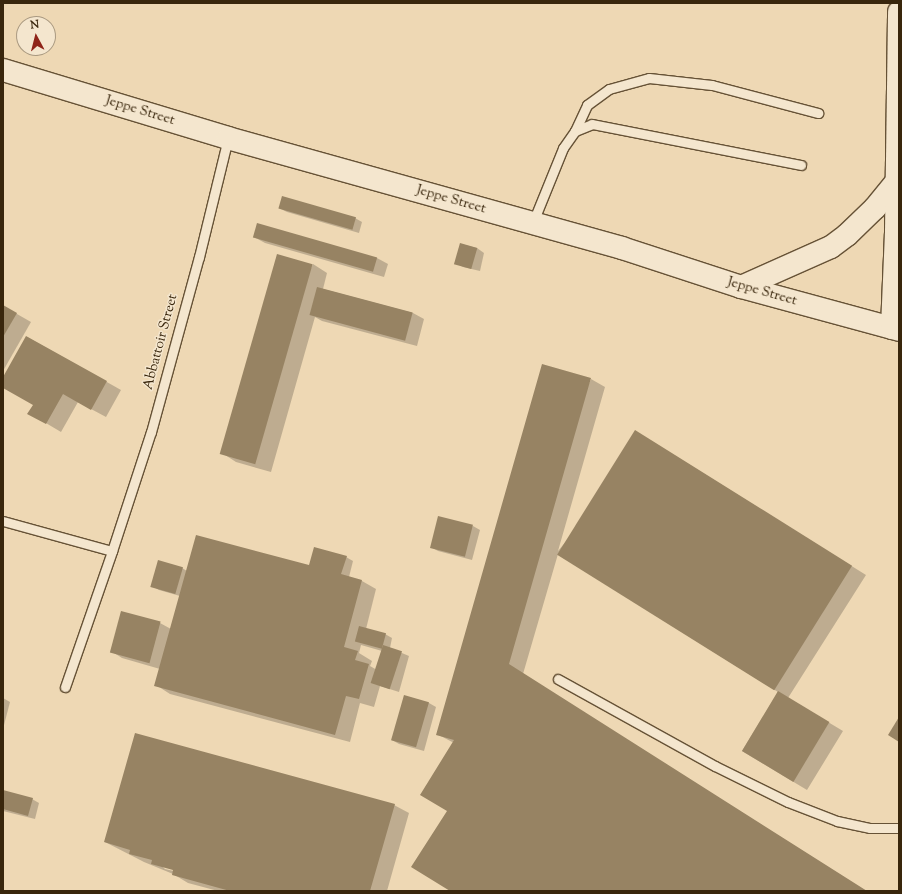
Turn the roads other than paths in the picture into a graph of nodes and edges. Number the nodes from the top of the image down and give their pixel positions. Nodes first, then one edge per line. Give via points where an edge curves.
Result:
1 (899, 12) edge
2 (3, 70) edge
3 (818, 113) dead end
4 (576, 131) junction
5 (228, 138) junction
6 (801, 165) dead end
7 (897, 181) junction
8 (532, 222) junction
9 (898, 233) edge
10 (741, 287) junction
11 (896, 329) edge
12 (3, 521) edge
13 (112, 551) junction
14 (558, 679) dead end
15 (65, 687) dead end
16 (899, 828) edge

1 - 7 street
2 - 5 street, Jeppe Street
3 - 4 lane via 712,85 649,78 609,89 587,105
4 - 6 lane via 592,124
4 - 8 lane via 563,148
5 - 8 street, Jeppe Street
5 - 13 lane, Abbattoir Street via 199,257 151,432
7 - 9 street
7 - 10 street via 853,230 831,248
8 - 10 street, Jeppe Street
9 - 11 street
10 - 11 street, Jeppe Street
12 - 13 lane
13 - 15 lane, Abbattoir Street
14 - 16 lane via 715,766 788,802 844,822 870,828

